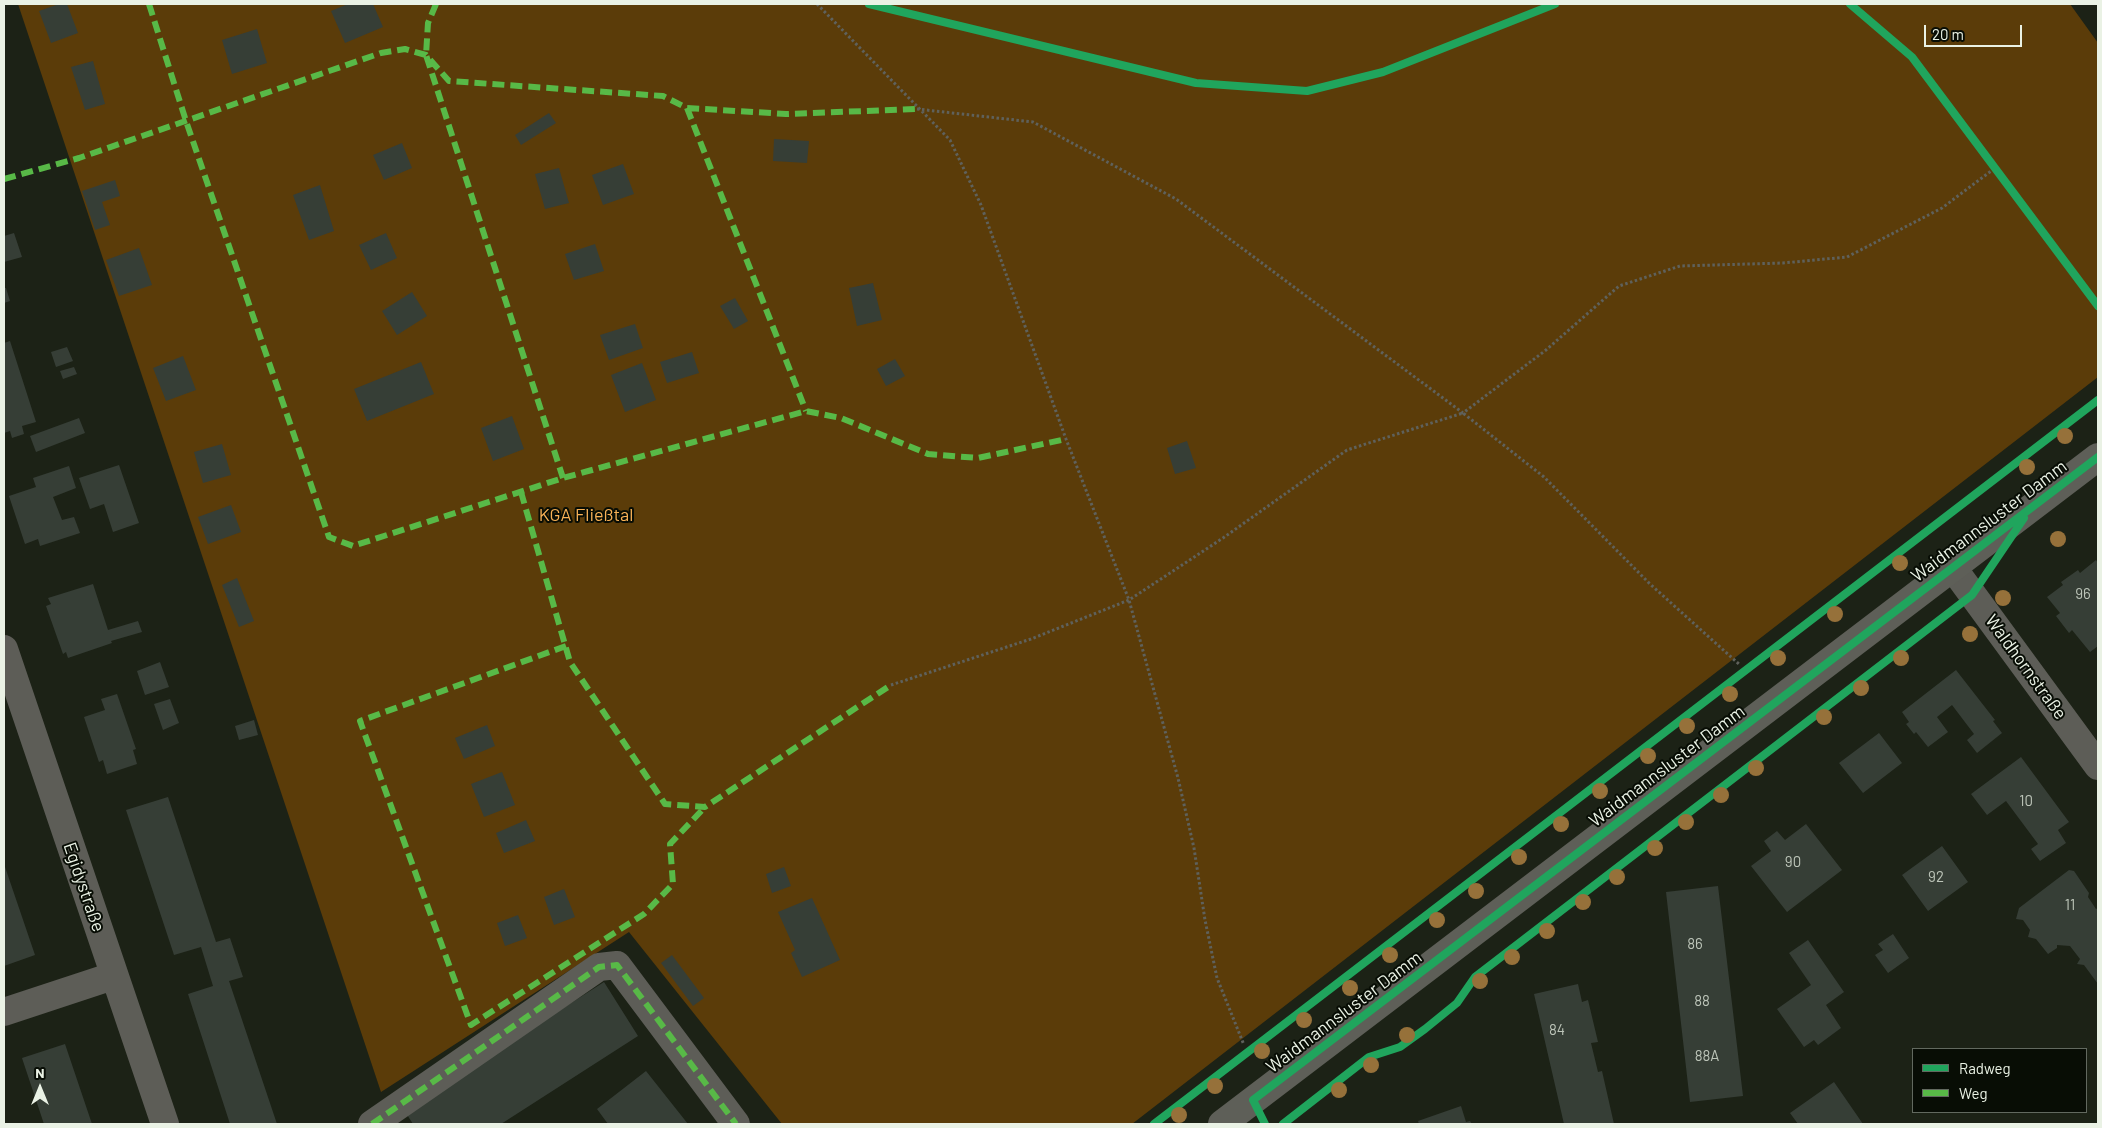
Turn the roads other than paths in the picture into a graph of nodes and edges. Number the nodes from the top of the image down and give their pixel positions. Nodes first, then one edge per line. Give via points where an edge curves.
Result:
1 (2098, 457) edge
2 (1953, 568) junction
3 (4, 649) edge
4 (2098, 766) edge
5 (113, 976) junction
6 (4, 1012) edge
7 (382, 1118) edge
8 (165, 1124) edge
9 (736, 1124) edge
10 (1222, 1124) edge

1 - 2 main road, Waidmannsluster Damm
2 - 4 street, Waldhornstraße
2 - 10 main road, Waidmannsluster Damm
3 - 5 street, Egidystraße
5 - 6 street
5 - 8 street, Egidystraße
7 - 9 street via 599,967 617,965

